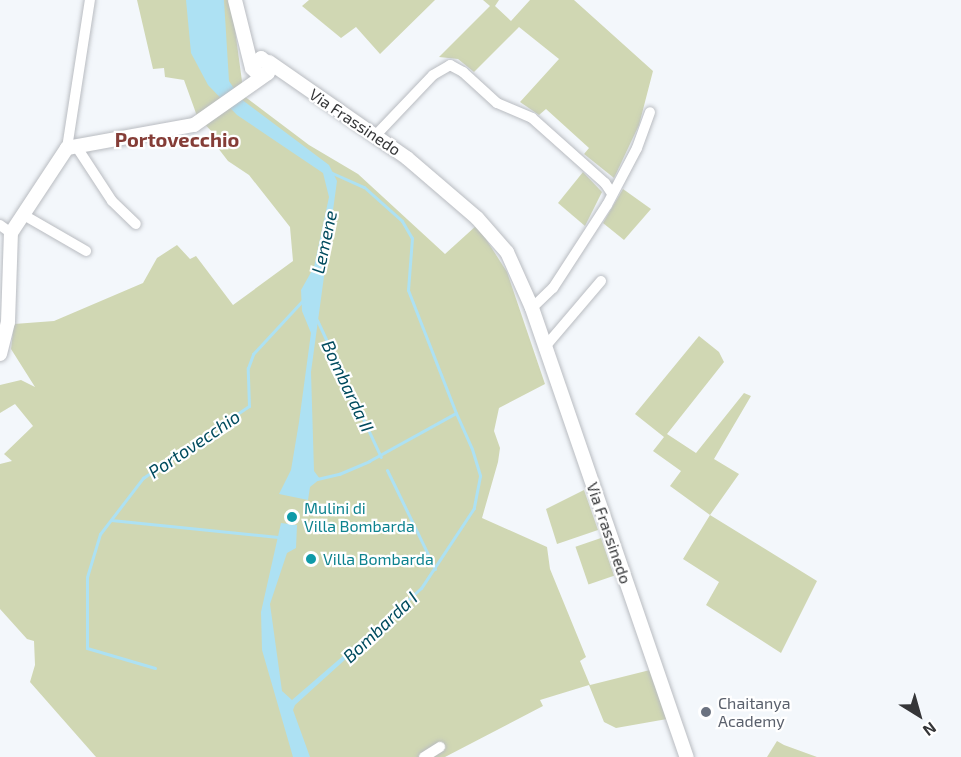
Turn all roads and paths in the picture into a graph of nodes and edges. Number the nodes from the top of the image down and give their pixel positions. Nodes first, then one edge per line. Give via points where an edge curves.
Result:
1 (90, 0) edge
2 (235, 0) edge
3 (260, 68) junction
4 (650, 112) dead end
5 (375, 135) junction
6 (73, 149) junction
7 (610, 192) junction
8 (21, 214) junction
9 (135, 224) dead end
10 (5, 229) edge
11 (86, 251) dead end
12 (601, 281) dead end
13 (532, 308) junction
14 (544, 348) junction
15 (0, 354) edge
16 (440, 747) dead end
17 (424, 757) edge
18 (687, 757) edge

1 - 6 street
2 - 3 street via 247,43
3 - 5 street, Via Frassinedo via 286,75
3 - 6 street via 243,92 194,124
4 - 7 street via 637,148
5 - 7 street via 433,75 450,66 463,72 497,103 532,118
5 - 13 street, Via Frassinedo via 493,232 507,252
6 - 8 street
6 - 9 street via 112,201
7 - 13 street via 607,205 553,288
8 - 10 street
8 - 11 street
10 - 15 street via 8,322
12 - 14 street
13 - 14 street, Via Frassinedo
14 - 18 street, Via Frassinedo
16 - 17 street

